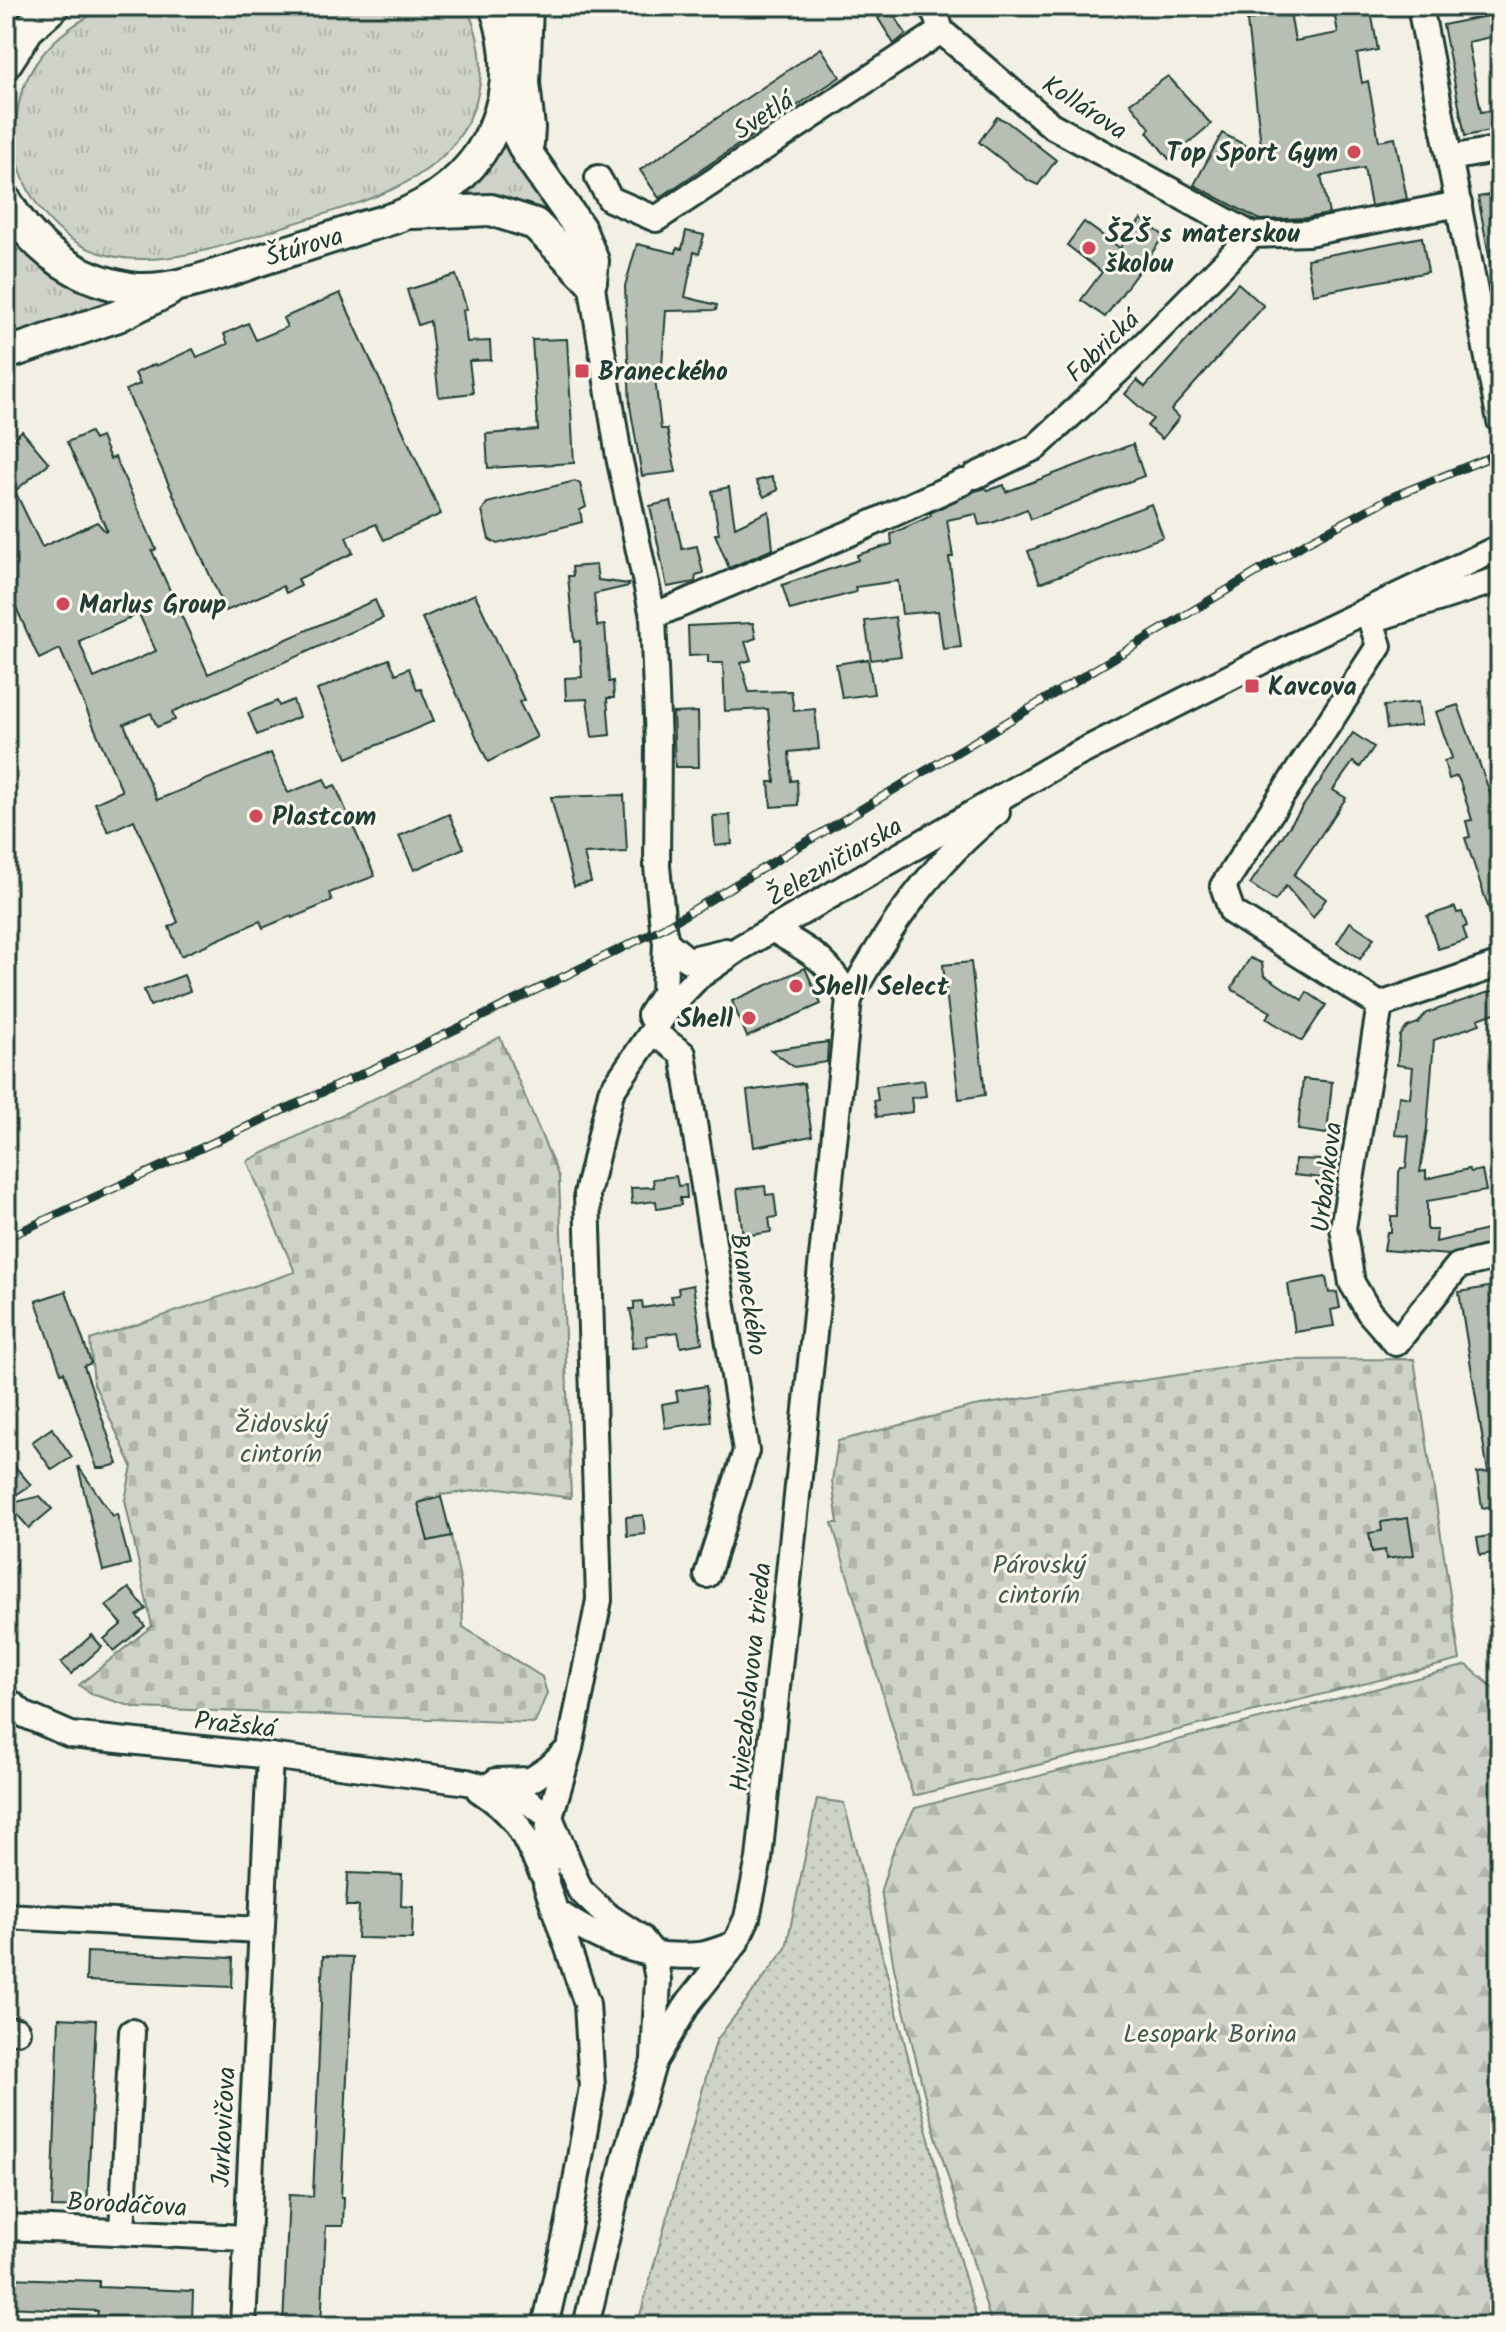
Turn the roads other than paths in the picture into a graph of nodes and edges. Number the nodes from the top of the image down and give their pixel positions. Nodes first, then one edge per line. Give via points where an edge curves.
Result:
1 (54, 6) edge
2 (527, 6) edge
3 (933, 6) edge
4 (1427, 7) edge
5 (503, 12) edge
6 (941, 31) junction
7 (6, 63) edge
8 (503, 105) junction
9 (1500, 149) edge
10 (527, 153) junction
11 (1450, 158) junction
12 (598, 178) dead end
13 (6, 201) edge
14 (1459, 204) junction
15 (407, 213) junction
16 (1252, 235) junction
17 (591, 281) junction
18 (180, 285) junction
19 (6, 354) edge
20 (1500, 421) edge
21 (1499, 551) edge
22 (1500, 579) edge
23 (653, 616) junction
24 (1371, 621) junction
25 (1294, 645) junction
26 (1062, 762) junction
27 (772, 929) junction
28 (666, 942) junction
29 (740, 948) junction
30 (1500, 964) edge
31 (849, 999) junction
32 (1380, 1005) junction
33 (653, 1032) junction
34 (611, 1092) junction
35 (1500, 1256) edge
36 (707, 1575) dead end
37 (6, 1699) edge
38 (570, 1748) junction
39 (270, 1756) junction
40 (467, 1782) junction
41 (550, 1817) junction
42 (546, 1884) junction
43 (557, 1912) junction
44 (6, 1916) edge
45 (260, 1930) junction
46 (735, 1944) junction
47 (653, 1953) junction
48 (132, 2032) dead end
49 (654, 2061) junction
50 (6, 2227) edge
51 (122, 2231) junction
52 (246, 2238) junction
53 (243, 2326) edge
54 (545, 2326) edge
55 (586, 2326) edge

1 - 7 main road via 28,29
2 - 10 main road
3 - 6 street
4 - 11 street
5 - 8 main road, Štúrova
6 - 12 street, Svetlá via 656,219 610,199
6 - 16 street, Kollárova via 1051,125
8 - 10 main road
8 - 15 main road, Štúrova via 488,141 467,171 442,194
9 - 11 street
10 - 17 main road via 580,229 593,261
11 - 14 street
13 - 18 main road, Štúrova via 35,242 79,273 134,289
14 - 16 street via 1308,233
14 - 20 street
15 - 17 main road via 491,210 535,224
15 - 18 main road, Štúrova
16 - 23 street, Fabrická via 1036,447
17 - 23 street via 619,457
18 - 19 main road via 118,316
21 - 25 street, Železničiarska
22 - 24 street, Železničiarska
23 - 28 street via 657,866
24 - 25 street, Železničiarska
24 - 32 street via 1379,646 1223,886 1232,912
25 - 26 street, Železničiarska
26 - 27 street, Železničiarska
26 - 31 street, Železničiarska via 980,826 931,874 876,950
27 - 29 street, Železničiarska
27 - 31 street via 815,954 837,976
28 - 29 street via 688,960
28 - 34 street via 664,993 627,1051
29 - 33 street, Železničiarska via 698,977
30 - 32 street
31 - 46 street, Hviezdoslavova trieda via 759,1859 747,1918
32 - 35 street, Urbánkova via 1343,1228 1352,1283 1396,1343 1458,1266
33 - 34 street
33 - 36 street, Braneckého via 683,1054 746,1451
34 - 38 street via 587,1194 599,1600
37 - 39 street, Pražská via 25,1715 71,1735
38 - 40 street via 531,1780
38 - 41 street
39 - 40 street, Pražská
39 - 45 street, Jurkovičova
40 - 41 street via 520,1796
40 - 42 street via 519,1823
41 - 42 street
41 - 47 street via 580,1890
42 - 43 street
43 - 47 street via 586,1932
43 - 54 street via 587,2004 592,2087
44 - 45 street
45 - 52 street, Jurkovičova
46 - 47 street via 700,1955
46 - 49 street, Hviezdoslavova trieda via 689,2002
47 - 49 street via 658,1979
48 - 51 street
49 - 55 street, Hviezdoslavova trieda via 626,2154
50 - 51 street, Borodáčova
51 - 52 street, Borodáčova
52 - 53 street, Jurkovičova

